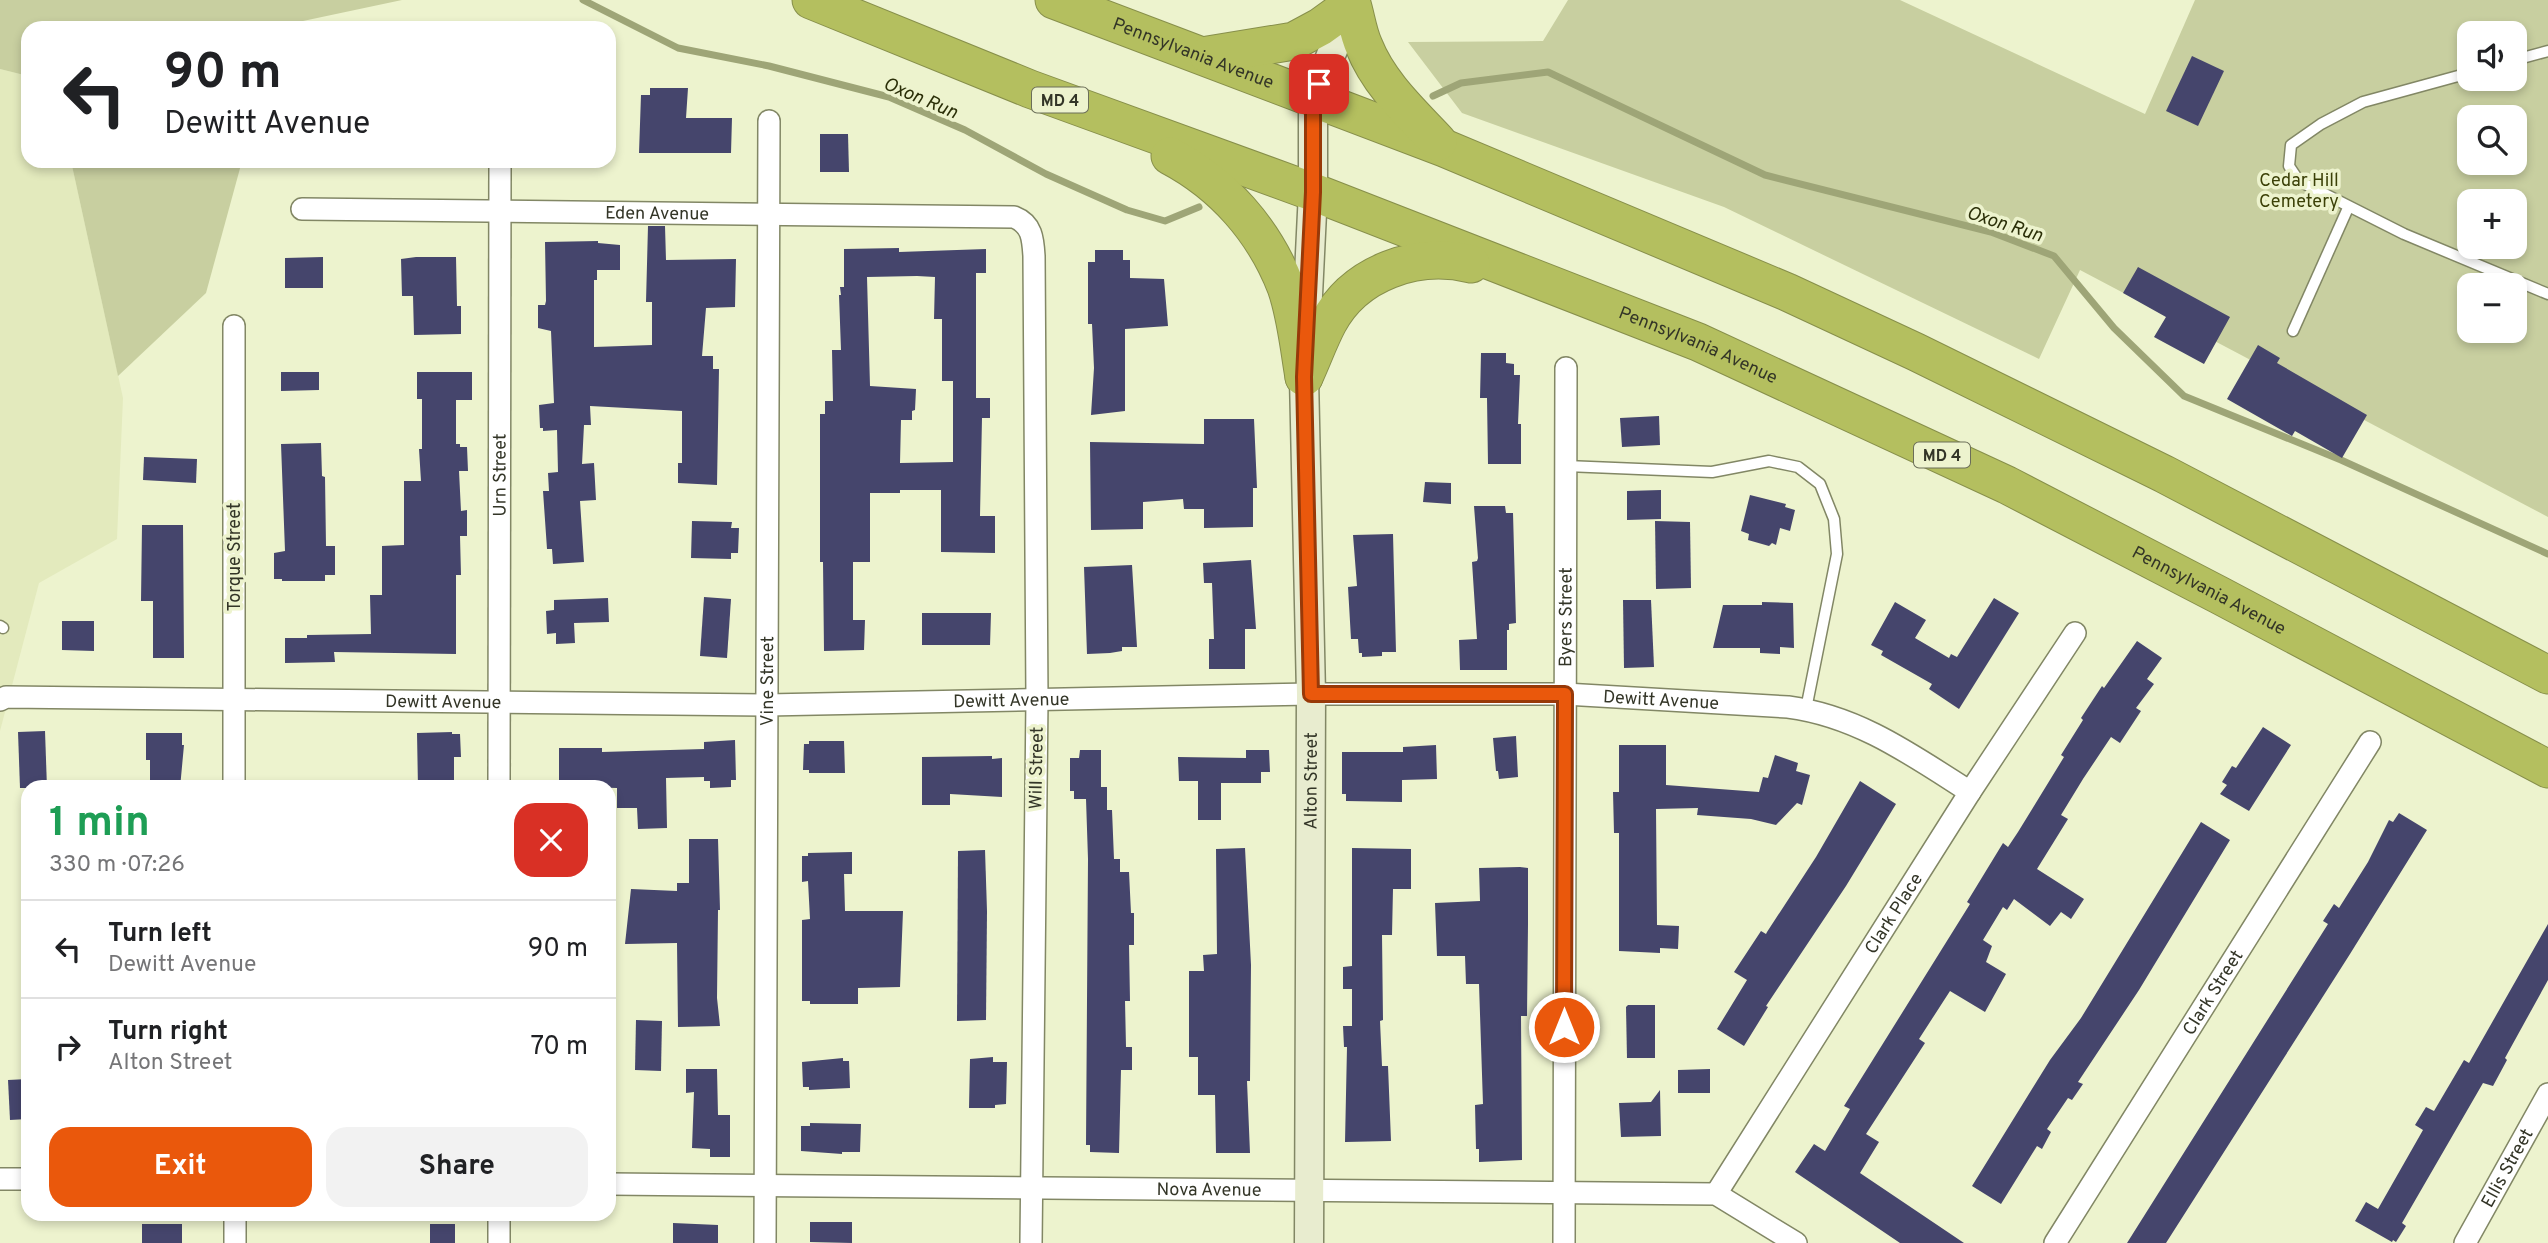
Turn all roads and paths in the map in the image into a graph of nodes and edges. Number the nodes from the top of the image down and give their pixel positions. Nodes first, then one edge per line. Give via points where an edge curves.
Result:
1 (811, 0) edge
2 (1054, 0) edge
3 (1353, 2) edge
4 (2548, 51) edge
5 (1204, 56) junction
6 (2527, 57) edge
7 (952, 58) junction
8 (2457, 76) edge
9 (1313, 99) junction
10 (769, 121) dead end
11 (1444, 148) junction
12 (500, 168) edge
13 (1313, 192) junction
14 (2348, 208) junction
15 (302, 209) dead end
16 (500, 211) junction
17 (768, 215) junction
18 (1014, 217) joint
19 (1546, 282) junction
20 (2548, 294) edge
21 (234, 326) dead end
22 (2293, 331) dead end
23 (1566, 368) dead end
24 (1304, 377) junction
25 (1566, 466) junction
26 (2075, 634) dead end
27 (2548, 675) edge
28 (1311, 694) junction
29 (1565, 694) junction
30 (234, 699) junction
31 (1037, 699) junction
32 (0, 700) edge
33 (499, 702) junction
34 (767, 705) junction
35 (1806, 709) junction
36 (2371, 742) dead end
37 (2548, 769) edge
38 (234, 780) edge
39 (499, 780) edge
40 (1970, 792) junction
41 (2548, 1094) edge
42 (0, 1179) edge
43 (21, 1180) edge
44 (616, 1184) edge
45 (765, 1186) junction
46 (1031, 1188) junction
47 (1309, 1191) junction
48 (1564, 1193) junction
49 (1716, 1195) junction
50 (235, 1221) edge
51 (499, 1221) edge
52 (235, 1243) edge
53 (499, 1243) edge
54 (765, 1243) edge
55 (1031, 1243) edge
56 (1309, 1243) edge
57 (1564, 1243) edge
58 (1796, 1243) edge
59 (2054, 1243) edge
60 (2465, 1243) edge

1 - 7 highway, Pennsylvania Avenue / MD 4
2 - 5 highway, Pennsylvania Avenue
3 - 5 highway via 1294,41
3 - 9 street
3 - 11 highway via 1364,46 1380,75
4 - 6 lane
5 - 9 highway, Pennsylvania Avenue
7 - 13 highway, Pennsylvania Avenue / MD 4
7 - 24 highway via 1082,120 1163,152 1224,193 1265,244 1282,278
8 - 14 lane via 2363,102 2291,145 2289,166 2299,181
9 - 11 highway, Pennsylvania Avenue
9 - 13 street, Alton Street
10 - 17 street, Vine Street
11 - 27 highway, Pennsylvania Avenue via 1787,292 1916,352 2164,474
12 - 16 street, Urn Street
13 - 19 highway, Pennsylvania Avenue / MD 4
13 - 24 street, Alton Street
14 - 20 lane
14 - 22 lane
15 - 16 street, Eden Avenue
16 - 17 street, Eden Avenue
16 - 33 street, Urn Street
17 - 18 street, Eden Avenue
17 - 34 street, Vine Street
18 - 31 street, Will Street via 1025,223 1033,240
19 - 24 highway via 1448,258 1388,270 1362,282 1328,322
19 - 37 highway, Pennsylvania Avenue / MD 4 via 1698,342 2007,485
21 - 30 street, Torque Street
23 - 25 street, Byers Street
24 - 28 street, Alton Street
25 - 29 street, Byers Street
25 - 35 lane via 1712,472 1769,461 1798,467 1819,484 1834,519 1837,554
26 - 40 street, Clark Place
28 - 29 street, Dewitt Avenue
28 - 31 street, Dewitt Avenue
28 - 47 street, Alton Street
29 - 35 street, Dewitt Avenue
29 - 48 street, Byers Street
30 - 32 street, Dewitt Avenue
30 - 33 street, Dewitt Avenue
30 - 38 street, Torque Street
31 - 34 street, Dewitt Avenue
31 - 46 street, Will Street
33 - 34 street, Dewitt Avenue
33 - 39 street, Urn Street
34 - 45 street, Vine Street
35 - 40 street, Dewitt Avenue via 1865,728
36 - 59 street, Clark Street
40 - 49 street, Clark Place
41 - 60 street, Ellis Street
42 - 43 street
44 - 45 street, Nova Avenue
45 - 46 street, Nova Avenue
45 - 54 street, Vine Street
46 - 47 street, Nova Avenue
46 - 55 street, Will Street
47 - 48 street, Nova Avenue
47 - 56 street, Alton Street
48 - 49 street, Nova Avenue
48 - 57 street, Byers Street
49 - 58 street
50 - 52 street
51 - 53 street

